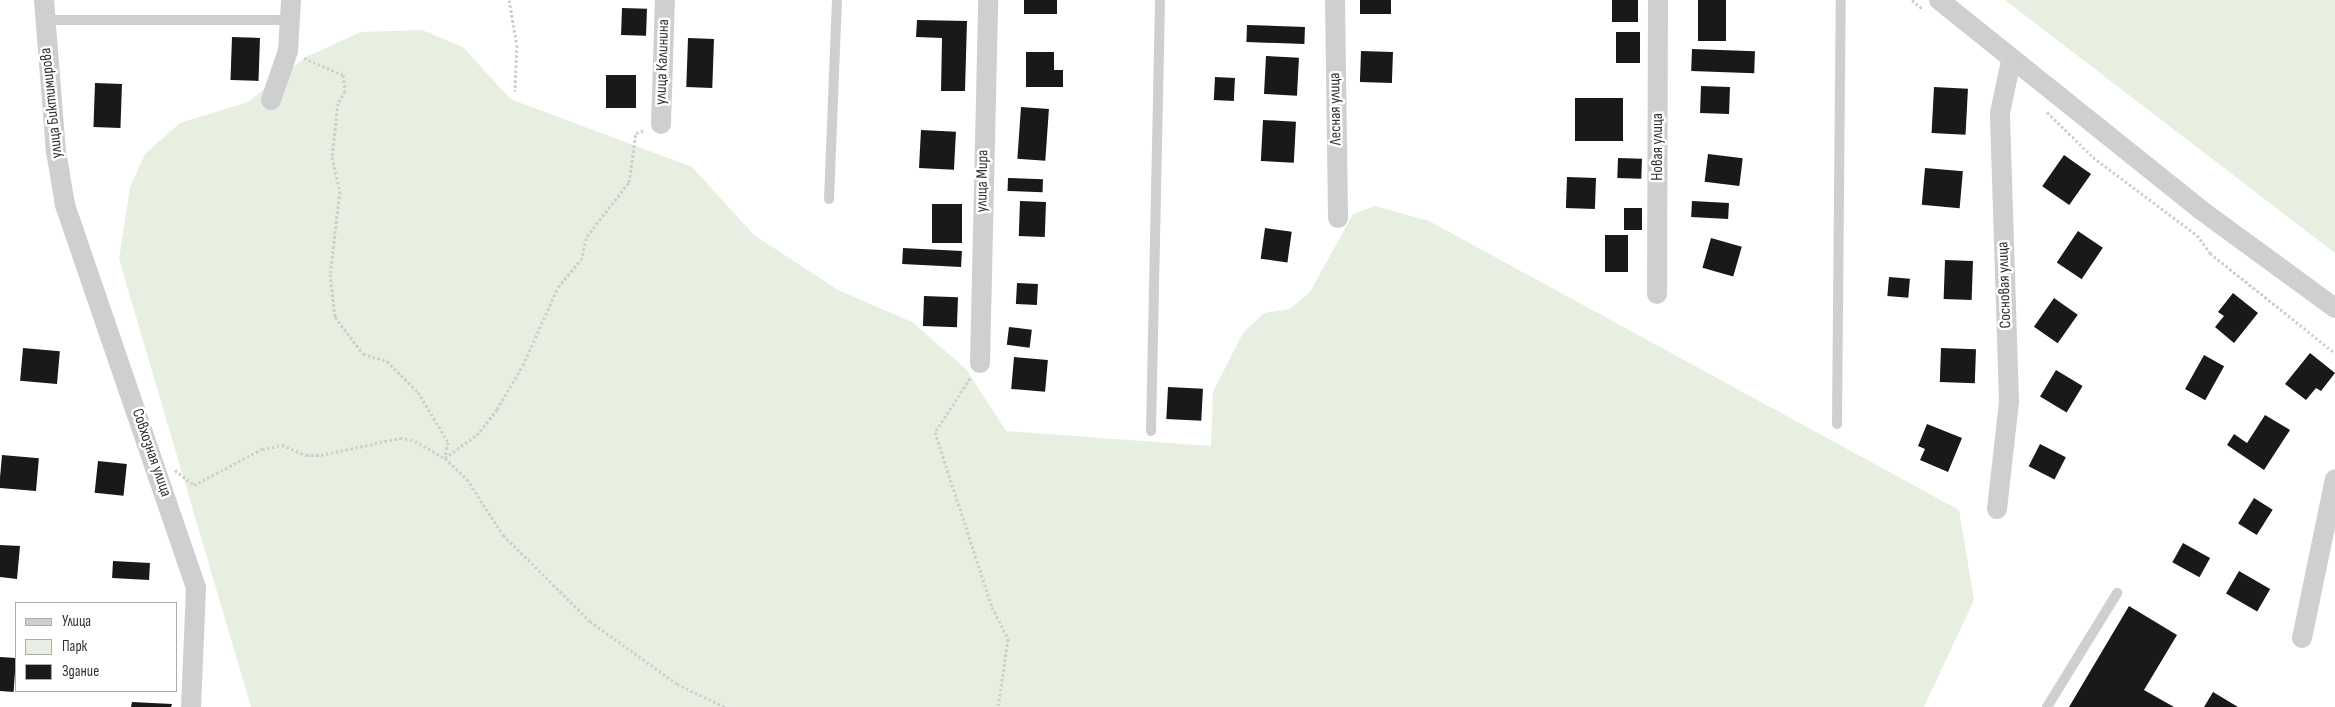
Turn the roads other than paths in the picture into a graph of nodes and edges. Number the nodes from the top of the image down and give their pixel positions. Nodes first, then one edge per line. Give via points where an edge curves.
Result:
1 (291, 0) edge
2 (665, 0) edge
3 (837, 0) edge
4 (988, 0) edge
5 (1160, 0) edge
6 (1335, 0) edge
7 (1658, 0) edge
8 (1840, 0) edge
9 (1933, 6) edge
10 (44, 10) edge
11 (290, 20) junction
12 (2011, 61) junction
13 (271, 100) dead end
14 (661, 124) road end
15 (829, 199) dead end
16 (65, 205) joint
17 (1338, 218) dead end
18 (1657, 294) dead end
19 (2335, 308) edge
20 (980, 363) road end
21 (1837, 424) dead end
22 (1151, 431) dead end
23 (2335, 479) edge
24 (1997, 509) dead end
25 (2117, 593) dead end
26 (2302, 638) dead end
27 (191, 707) edge
28 (2047, 707) edge

1 - 11 street
2 - 14 street, улица Калинина
3 - 15 lane
4 - 20 street, улица Мира
5 - 22 lane
6 - 17 street, Лесная улица
7 - 18 street, Новая улица
8 - 21 lane
9 - 12 street
10 - 11 lane
10 - 16 street, улица Биктимирова
11 - 13 street via 288,51
12 - 19 street
12 - 24 street, Сосновая улица via 2000,113 2009,402
16 - 27 street, Совхозная улица via 196,588
23 - 26 street
25 - 28 lane

